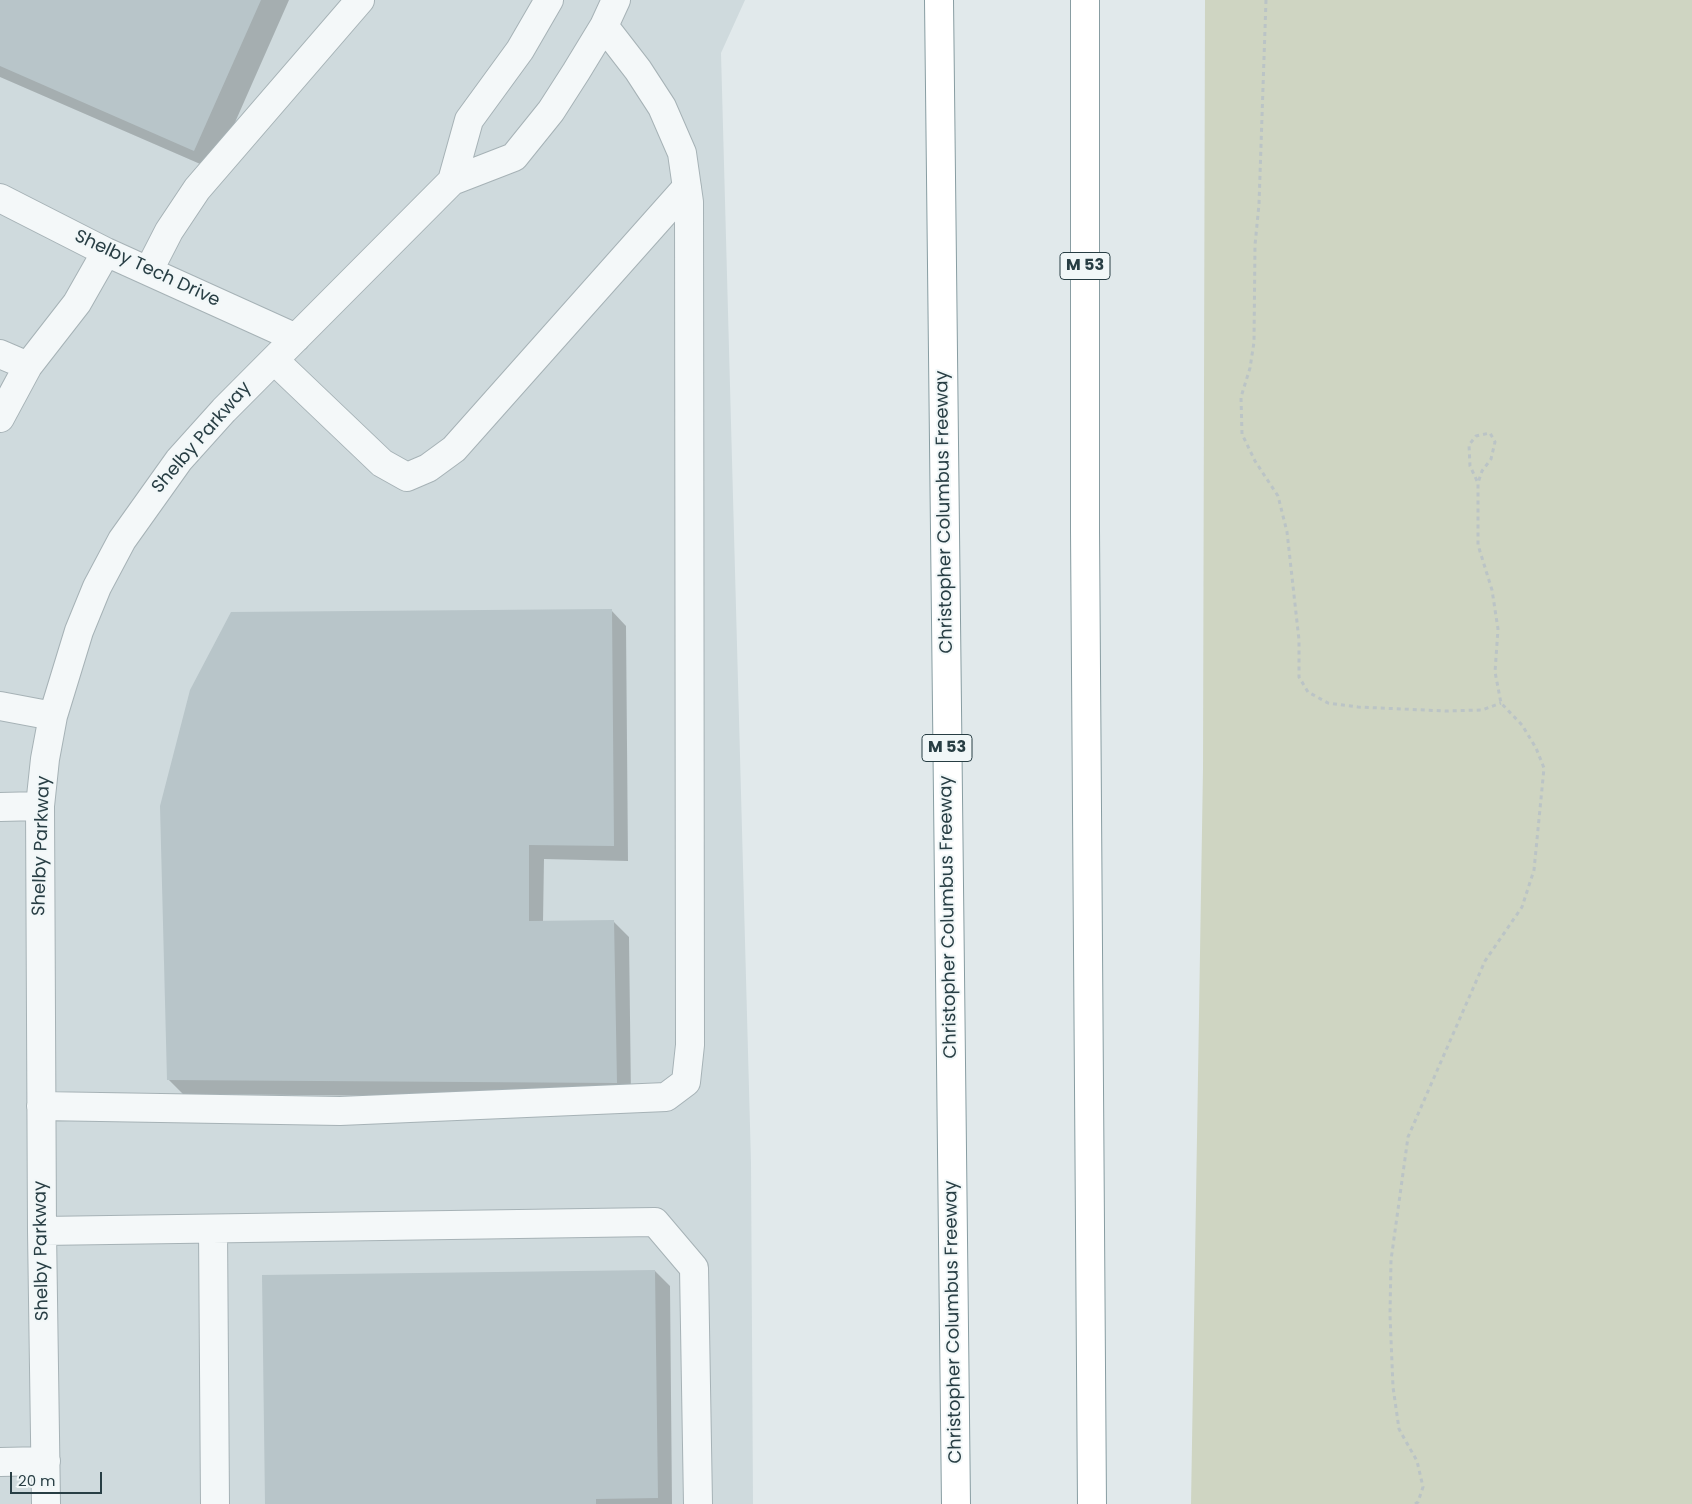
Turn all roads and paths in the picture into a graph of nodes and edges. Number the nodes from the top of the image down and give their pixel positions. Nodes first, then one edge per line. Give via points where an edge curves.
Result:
1 (360, 0) edge
2 (549, 0) edge
3 (616, 0) edge
4 (939, 0) edge
5 (1086, 0) edge
6 (1266, 0) edge
7 (604, 26) junction
8 (452, 181) junction
9 (687, 187) junction
10 (0, 198) edge
11 (106, 252) junction
12 (149, 270) junction
13 (296, 338) junction
14 (0, 354) edge
15 (274, 360) junction
16 (28, 366) junction
17 (0, 418) edge
18 (1478, 483) junction
19 (1501, 703) junction
20 (0, 706) edge
21 (53, 716) junction
22 (40, 806) junction
23 (0, 807) edge
24 (41, 1106) junction
25 (213, 1228) junction
26 (42, 1231) junction
27 (46, 1461) junction
28 (0, 1462) edge
29 (46, 1504) edge
30 (215, 1504) edge
31 (698, 1504) edge
32 (956, 1504) edge
33 (1092, 1504) edge
34 (1415, 1504) edge

1 - 12 street via 197,189 169,231
2 - 8 street, Shelby Parkway via 520,50 469,120
3 - 7 street, Shelby Parkway
4 - 32 highway, Christopher Columbus Freeway / M 53
5 - 33 highway, M 53 via 1085,531
6 - 19 path via 1254,342 1241,398 1242,434 1278,496 1287,532 1299,640 1299,677 1308,692 1328,703 1358,707 1482,710
7 - 8 street, Shelby Parkway via 551,111 514,157
7 - 9 street via 662,107 682,153
8 - 13 street, Shelby Parkway
9 - 15 street via 454,449 428,468 407,477 382,463
9 - 24 street via 690,1045 686,1082 666,1097 350,1110
10 - 11 street, Shelby Tech Drive
11 - 12 street, Shelby Tech Drive
11 - 16 street via 77,303
12 - 13 street, Shelby Tech Drive
13 - 15 street, Shelby Parkway
14 - 16 street
15 - 21 street, Shelby Parkway via 179,460 122,540 97,587 79,631
16 - 17 street
18 - 18 path via 1470,466 1469,444 1476,436 1490,433 1496,442
18 - 19 path via 1478,545 1492,590 1496,619 1495,672
19 - 34 path via 1522,725 1544,768 1534,870 1522,907 1485,961 1408,1138 1391,1260 1390,1315 1393,1387 1400,1429 1417,1461 1424,1487
20 - 21 street
21 - 22 street, Shelby Parkway
22 - 23 street
22 - 24 street, Shelby Parkway
24 - 26 street, Shelby Parkway
25 - 26 street
25 - 30 street
25 - 31 street via 655,1222 694,1268
26 - 27 street, Shelby Parkway
27 - 28 street
27 - 29 street, Shelby Parkway

